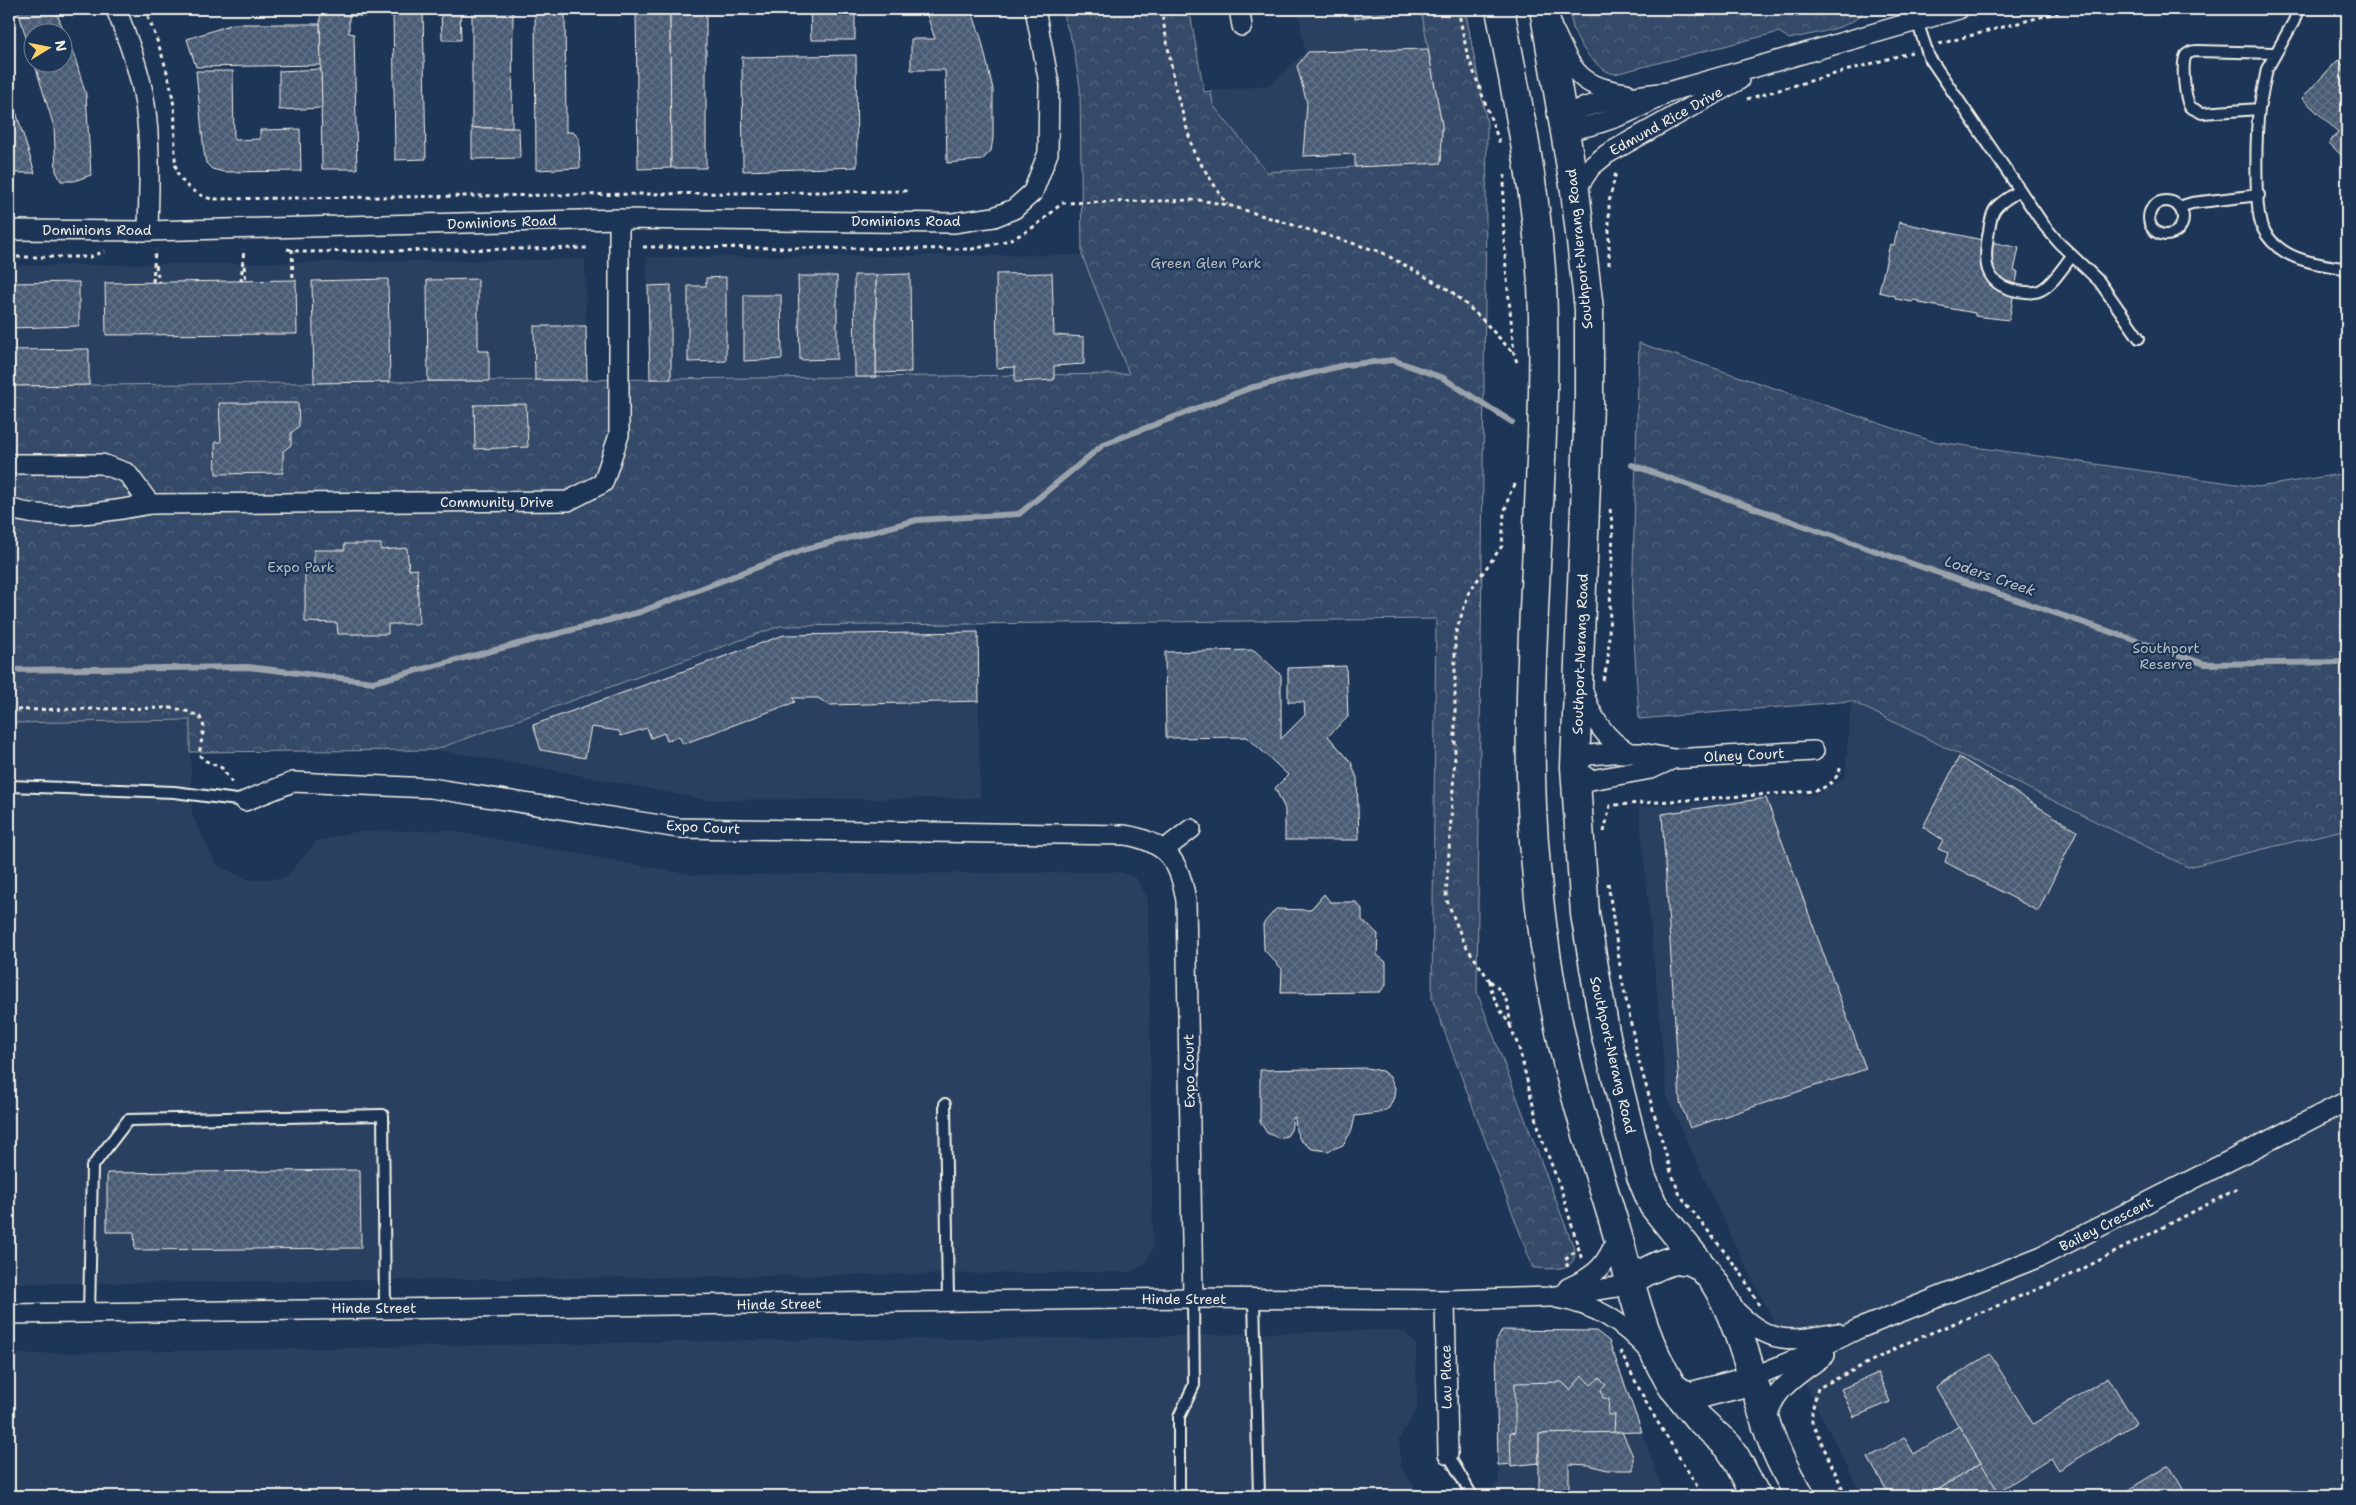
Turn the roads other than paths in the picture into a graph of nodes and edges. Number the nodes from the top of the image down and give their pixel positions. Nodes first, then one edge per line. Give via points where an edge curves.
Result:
1 (116, 9) edge
2 (1035, 9) edge
3 (1500, 9) edge
4 (1545, 9) edge
5 (1959, 9) edge
6 (2298, 9) edge
7 (1909, 17) edge
8 (2275, 53) junction
9 (1768, 64) junction
10 (1659, 93) junction
11 (2258, 109) junction
12 (1564, 123) junction
13 (1511, 139) junction
14 (2020, 190) junction
15 (1575, 191) junction
16 (2259, 195) junction
17 (2179, 207) dead end
18 (619, 219) junction
19 (9, 230) edge
20 (148, 231) junction
21 (2072, 256) junction
22 (2347, 270) edge
23 (2140, 338) dead end
24 (9, 464) edge
25 (150, 504) junction
26 (9, 508) edge
27 (1578, 674) junction
28 (1814, 751) dead end
29 (1628, 752) junction
30 (1674, 759) junction
31 (1531, 767) junction
32 (1576, 767) junction
33 (9, 786) edge
34 (244, 801) joint
35 (1191, 829) dead end
36 (1165, 849) junction
37 (2347, 1101) edge
38 (945, 1104) dead end
39 (1618, 1236) junction
40 (1630, 1283) junction
41 (1715, 1285) junction
42 (1549, 1297) junction
43 (1193, 1298) junction
44 (1254, 1299) junction
45 (1445, 1300) junction
46 (948, 1301) junction
47 (385, 1308) junction
48 (89, 1313) junction
49 (9, 1314) edge
50 (1858, 1329) junction
51 (1659, 1362) junction
52 (1753, 1379) junction
53 (1674, 1388) junction
54 (1767, 1428) junction
55 (1448, 1454) joint
56 (1179, 1496) edge
57 (1259, 1496) edge
58 (1472, 1496) edge
59 (1756, 1496) edge
60 (1800, 1496) edge

1 - 20 street via 133,53 145,104 149,166
2 - 18 street, Dominions Road via 1049,83 1048,153 1033,192 1014,209 994,217 953,223
3 - 13 main road
4 - 10 street, Edmund Rice Drive via 1568,59 1583,80 1607,90
4 - 12 main road, Southport-Nerang Road
5 - 7 street, Edmund Rice Drive
6 - 8 lane
7 - 9 street, Edmund Rice Drive
7 - 14 lane via 1925,48
8 - 11 lane
8 - 11 lane via 2197,51 2185,57 2185,91 2188,104 2194,111
9 - 10 street, Edmund Rice Drive
9 - 15 street, Edmund Rice Drive via 1607,154 1590,168
10 - 12 street, Edmund Rice Drive via 1619,118 1600,125
11 - 16 lane
12 - 13 main road
12 - 15 main road, Southport-Nerang Road
13 - 31 main road via 1540,249 1544,338
14 - 21 lane via 2053,237
14 - 21 lane via 1999,205 1992,215 1986,258 1993,279 2009,289 2038,291
15 - 27 main road, Southport-Nerang Road via 1589,309 1589,404
16 - 17 lane
16 - 22 lane via 2262,226 2276,245 2298,258
18 - 20 street, Dominions Road
18 - 25 street, Community Drive via 619,435 603,483 568,501
19 - 20 street, Dominions Road
21 - 23 lane via 2099,281
24 - 25 street via 102,464 126,473
25 - 26 street, Community Drive via 93,514 24,513
27 - 29 street, Olney Court via 1594,719 1611,740
27 - 32 main road, Southport-Nerang Road
28 - 30 street, Olney Court
29 - 30 street, Olney Court
29 - 32 street, Olney Court via 1589,755 1582,758
30 - 32 street, Olney Court via 1651,769 1591,780
31 - 32 main road
31 - 39 main road via 1534,843 1552,991 1573,1088
32 - 41 main road, Southport-Nerang Road via 1585,914 1605,1032 1641,1176 1653,1205
33 - 34 lane via 174,792
34 - 36 street, Expo Court via 293,782 432,788 678,828 1125,835 1142,838
35 - 36 street
36 - 43 street, Expo Court via 1177,866 1186,901
37 - 50 street, Bailey Crescent via 2042,1256
38 - 46 lane
39 - 40 main road
39 - 42 street, Hinde Street via 1602,1268 1579,1275
40 - 41 main road via 1671,1262 1688,1261 1698,1265
40 - 42 street, Hinde Street
40 - 51 main road via 1639,1318
41 - 50 street, Bailey Crescent via 1751,1326 1767,1335 1795,1340
41 - 52 main road, Southport-Nerang Road via 1740,1335
42 - 45 street, Hinde Street
42 - 51 street, Hinde Street via 1588,1306 1614,1318
43 - 44 street, Hinde Street
43 - 46 street, Hinde Street
43 - 56 lane via 1194,1385 1179,1417
44 - 45 street, Hinde Street
44 - 57 lane
45 - 55 street, Lau Place
46 - 47 street, Hinde Street
47 - 48 street, Hinde Street
47 - 48 lane via 383,1116 363,1116 128,1120 92,1167
48 - 49 street, Hinde Street
50 - 52 street, Bailey Crescent
50 - 54 street via 1780,1391 1769,1410
51 - 53 main road
52 - 53 main road via 1692,1396
52 - 54 main road
53 - 59 main road via 1698,1418 1728,1446
54 - 60 main road
55 - 58 lane

